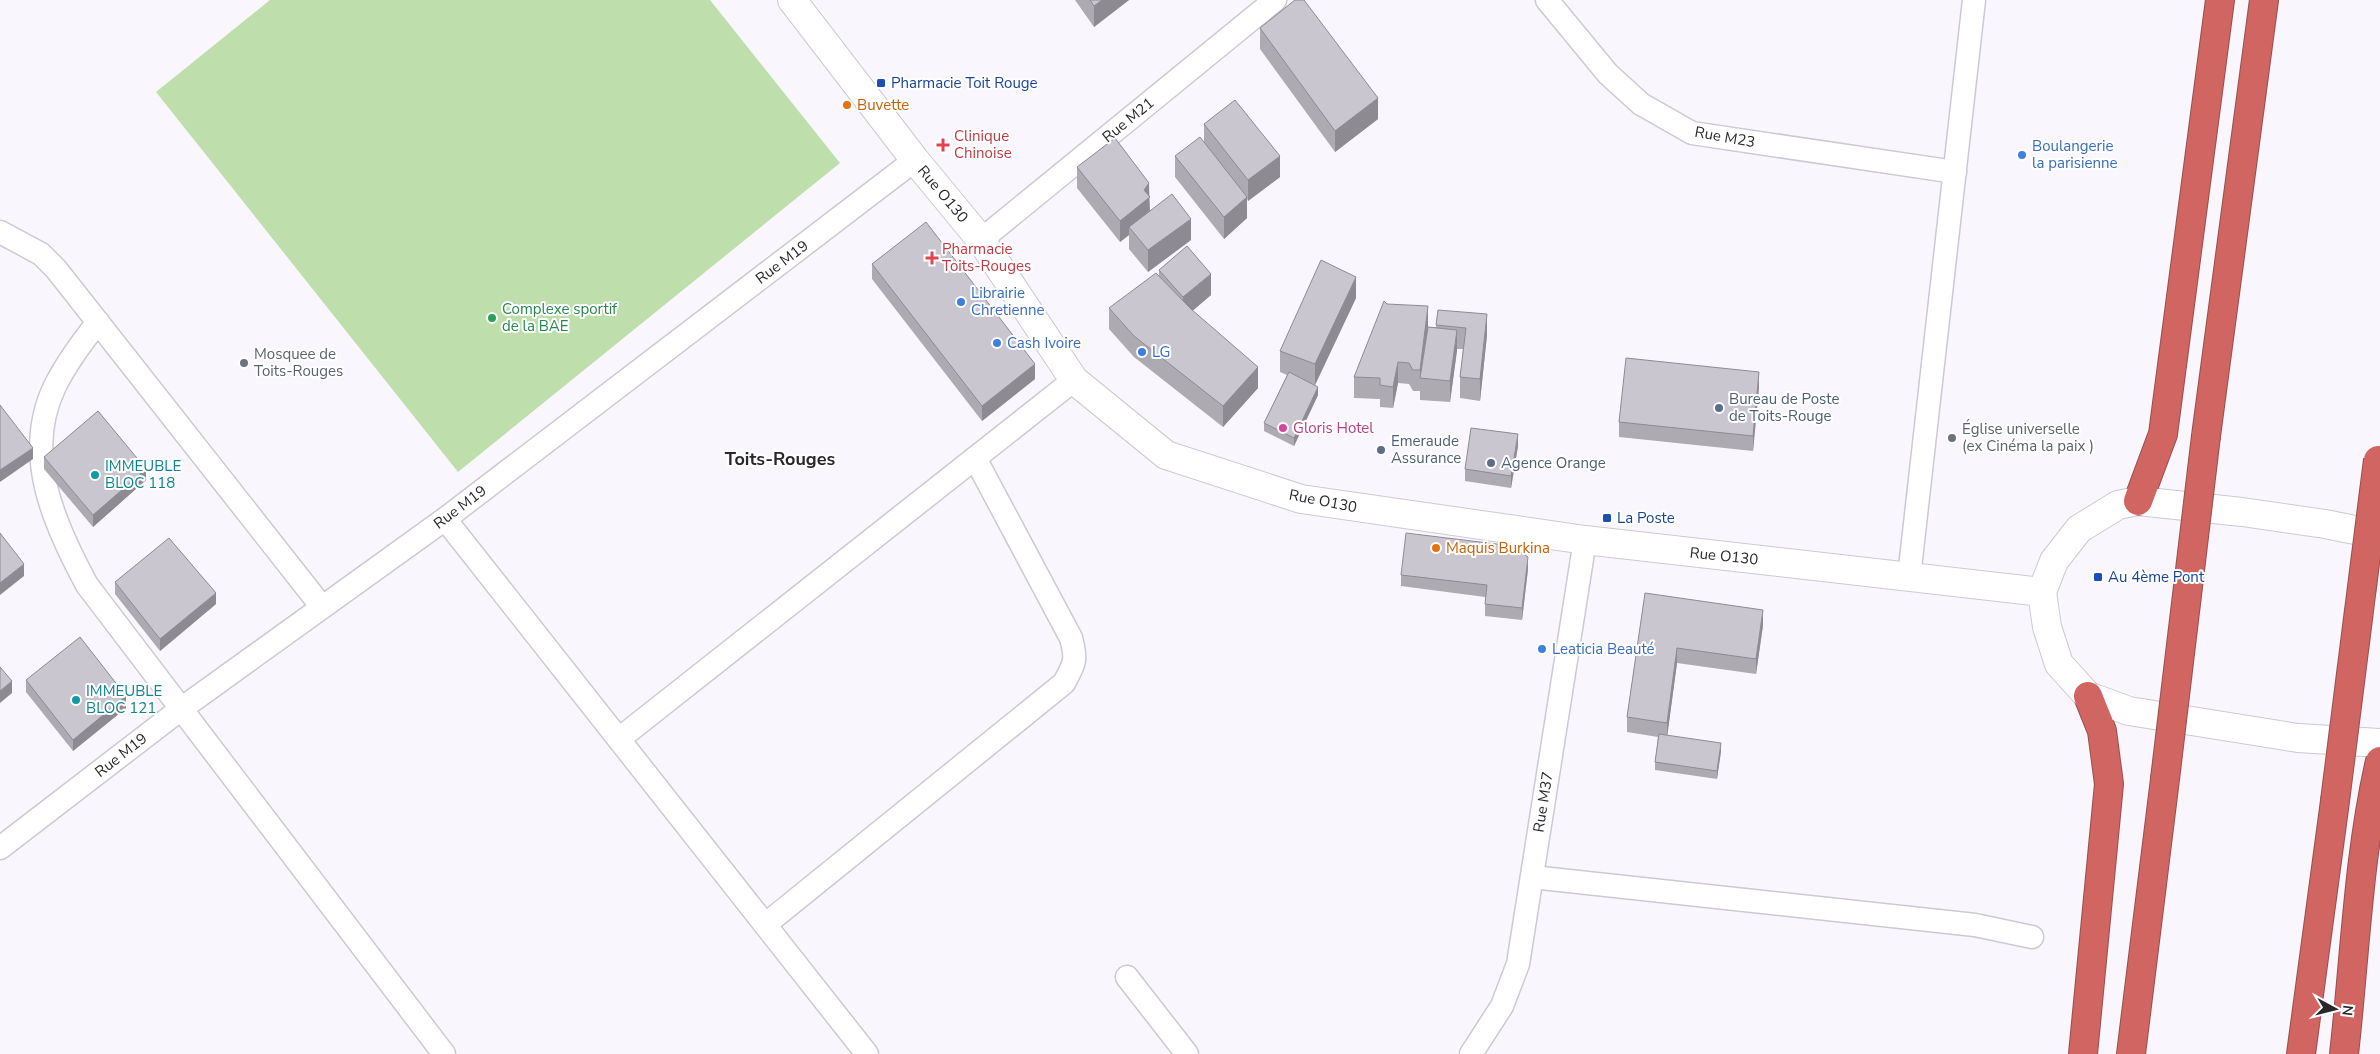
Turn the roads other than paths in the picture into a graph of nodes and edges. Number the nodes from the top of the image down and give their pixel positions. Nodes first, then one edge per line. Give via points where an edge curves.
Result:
1 (792, 0) edge
2 (1274, 0) edge
3 (1546, 0) edge
4 (1974, 0) edge
5 (2220, 0) edge
6 (2264, 0) edge
7 (915, 160) junction
8 (1955, 172) junction
9 (0, 232) edge
10 (981, 240) junction
11 (98, 322) junction
12 (1074, 380) junction
13 (2379, 452) edge
14 (975, 458) junction
15 (2138, 501) junction
16 (445, 519) junction
17 (2380, 535) edge
18 (1585, 540) junction
19 (1909, 577) junction
20 (2042, 592) junction
21 (322, 607) junction
22 (2088, 696) junction
23 (181, 709) junction
24 (619, 739) junction
25 (2380, 743) edge
26 (2380, 761) edge
27 (3, 839) edge
28 (1532, 877) junction
29 (766, 924) junction
30 (2032, 937) dead end
31 (1127, 978) dead end
32 (444, 1054) edge
33 (867, 1054) edge
34 (1187, 1054) edge
35 (1471, 1054) edge
36 (2082, 1054) edge
37 (2131, 1054) edge
38 (2301, 1054) edge
39 (2344, 1054) edge

1 - 7 street, Rue O130
2 - 10 street, Rue M21
3 - 8 street, Rue M23 via 1608,74 1641,104 1692,134
4 - 8 street
5 - 15 highway via 2163,434
6 - 37 highway, bridge via 2206,436
7 - 10 street, Rue O130
7 - 16 street, Rue M19
8 - 19 street
9 - 11 street via 41,254
10 - 12 street, Rue O130
11 - 21 street
11 - 23 street via 69,360 54,387 43,421 41,471 55,517 87,585
12 - 14 street
12 - 18 street, Rue O130 via 1166,456 1302,500
13 - 38 highway, bridge
14 - 24 street
14 - 29 street via 1071,638 1075,664 1064,683
15 - 17 street via 2242,512
15 - 20 street via 2118,505 2079,528 2054,561
16 - 21 street, Rue M19
16 - 24 street
18 - 19 street, Rue O130
18 - 28 street, Rue M37
19 - 20 street, Rue O130
20 - 22 street via 2047,628 2059,664
21 - 23 street, Rue M19
22 - 25 street via 2129,711 2298,738
22 - 36 highway via 2102,731 2109,784
23 - 27 street, Rue M19
23 - 32 street
24 - 29 street
26 - 39 highway via 2365,841
28 - 30 street via 1975,925
28 - 35 street, Rue M37 via 1518,964 1502,1006
29 - 33 street
31 - 34 street

